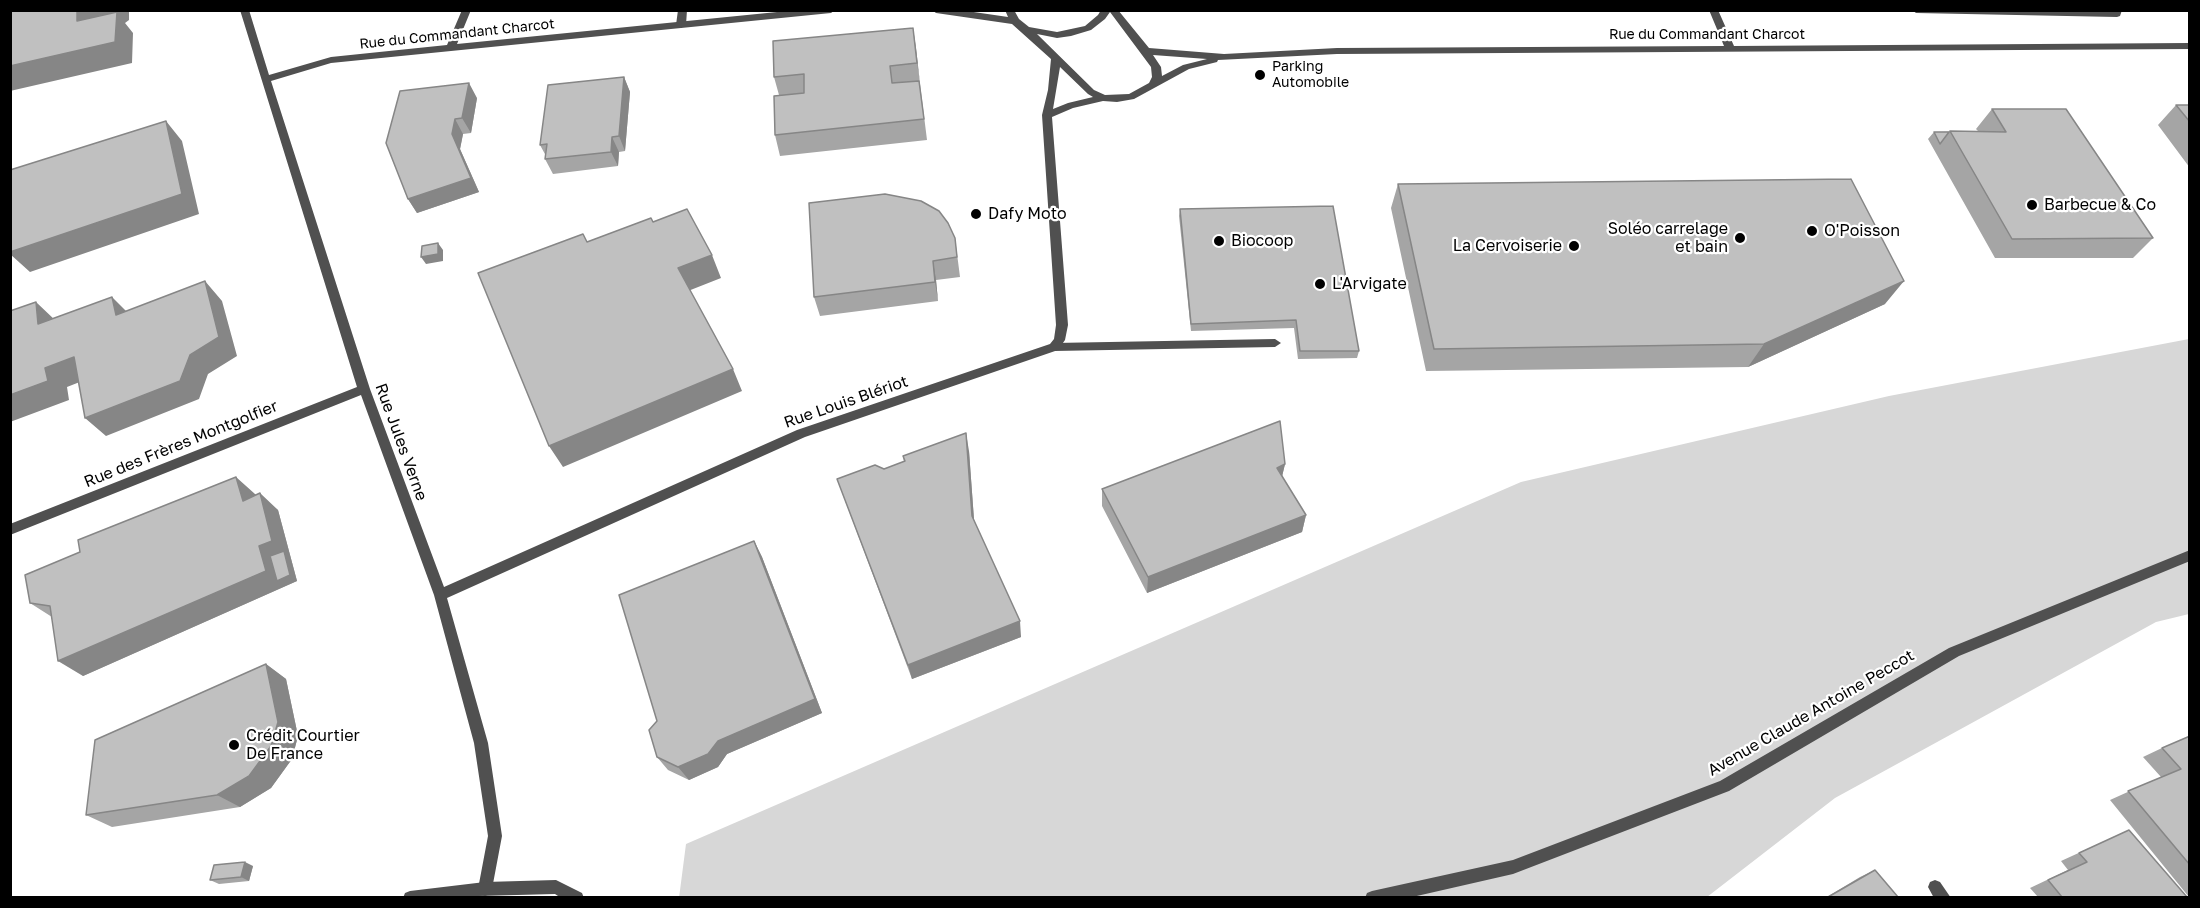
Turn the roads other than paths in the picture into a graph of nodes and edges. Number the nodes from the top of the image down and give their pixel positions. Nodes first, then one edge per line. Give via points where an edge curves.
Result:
1 (244, 10) edge
2 (467, 10) edge
3 (683, 10) edge
4 (831, 10) edge
5 (936, 10) edge
6 (1009, 10) edge
7 (1106, 10) edge
8 (1113, 10) edge
9 (1713, 10) edge
10 (1916, 10) edge
11 (2118, 10) edge
12 (1015, 21) junction
13 (681, 26) junction
14 (1026, 29) junction
15 (451, 46) junction
16 (2190, 46) edge
17 (1730, 48) junction
18 (1146, 51) junction
19 (1224, 57) junction
20 (1056, 58) junction
21 (266, 79) junction
22 (1152, 85) junction
23 (1103, 98) junction
24 (1047, 115) junction
25 (1275, 343) dead end
26 (1054, 347) junction
27 (364, 389) junction
28 (10, 530) edge
29 (2190, 555) edge
30 (440, 595) junction
31 (485, 890) junction
32 (410, 897) edge
33 (577, 897) edge
34 (1372, 897) edge

1 - 21 street, Rue Jules Verne
2 - 15 street
3 - 13 street
4 - 13 street, Rue du Commandant Charcot
5 - 12 street
6 - 12 street
7 - 14 street via 1096,23 1079,32 1046,34
8 - 18 street
9 - 17 street
10 - 11 street via 2117,14
12 - 14 street
13 - 15 street, Rue du Commandant Charcot
14 - 20 street
15 - 21 street, Rue du Commandant Charcot via 331,60
16 - 17 street, Rue du Commandant Charcot
17 - 19 street, Rue du Commandant Charcot via 1337,51
18 - 19 street, Rue du Commandant Charcot
18 - 22 street via 1156,67
19 - 22 street, Rue du Commandant Charcot via 1186,67
20 - 23 street via 1081,85
20 - 24 street
21 - 27 street, Rue Jules Verne
22 - 23 street, Rue du Commandant Charcot via 1131,97
23 - 24 street
24 - 26 street via 1062,325
25 - 26 street
26 - 30 street, Rue Louis Blériot via 801,433
27 - 28 street, Rue des Frères Montgolfier
27 - 30 street, Rue Jules Verne
29 - 34 street, Avenue Claude Antoine Peccot via 1954,652 1724,786 1514,867
30 - 31 street, Rue Jules Verne via 481,743 495,836
31 - 32 street
31 - 33 street via 556,887

